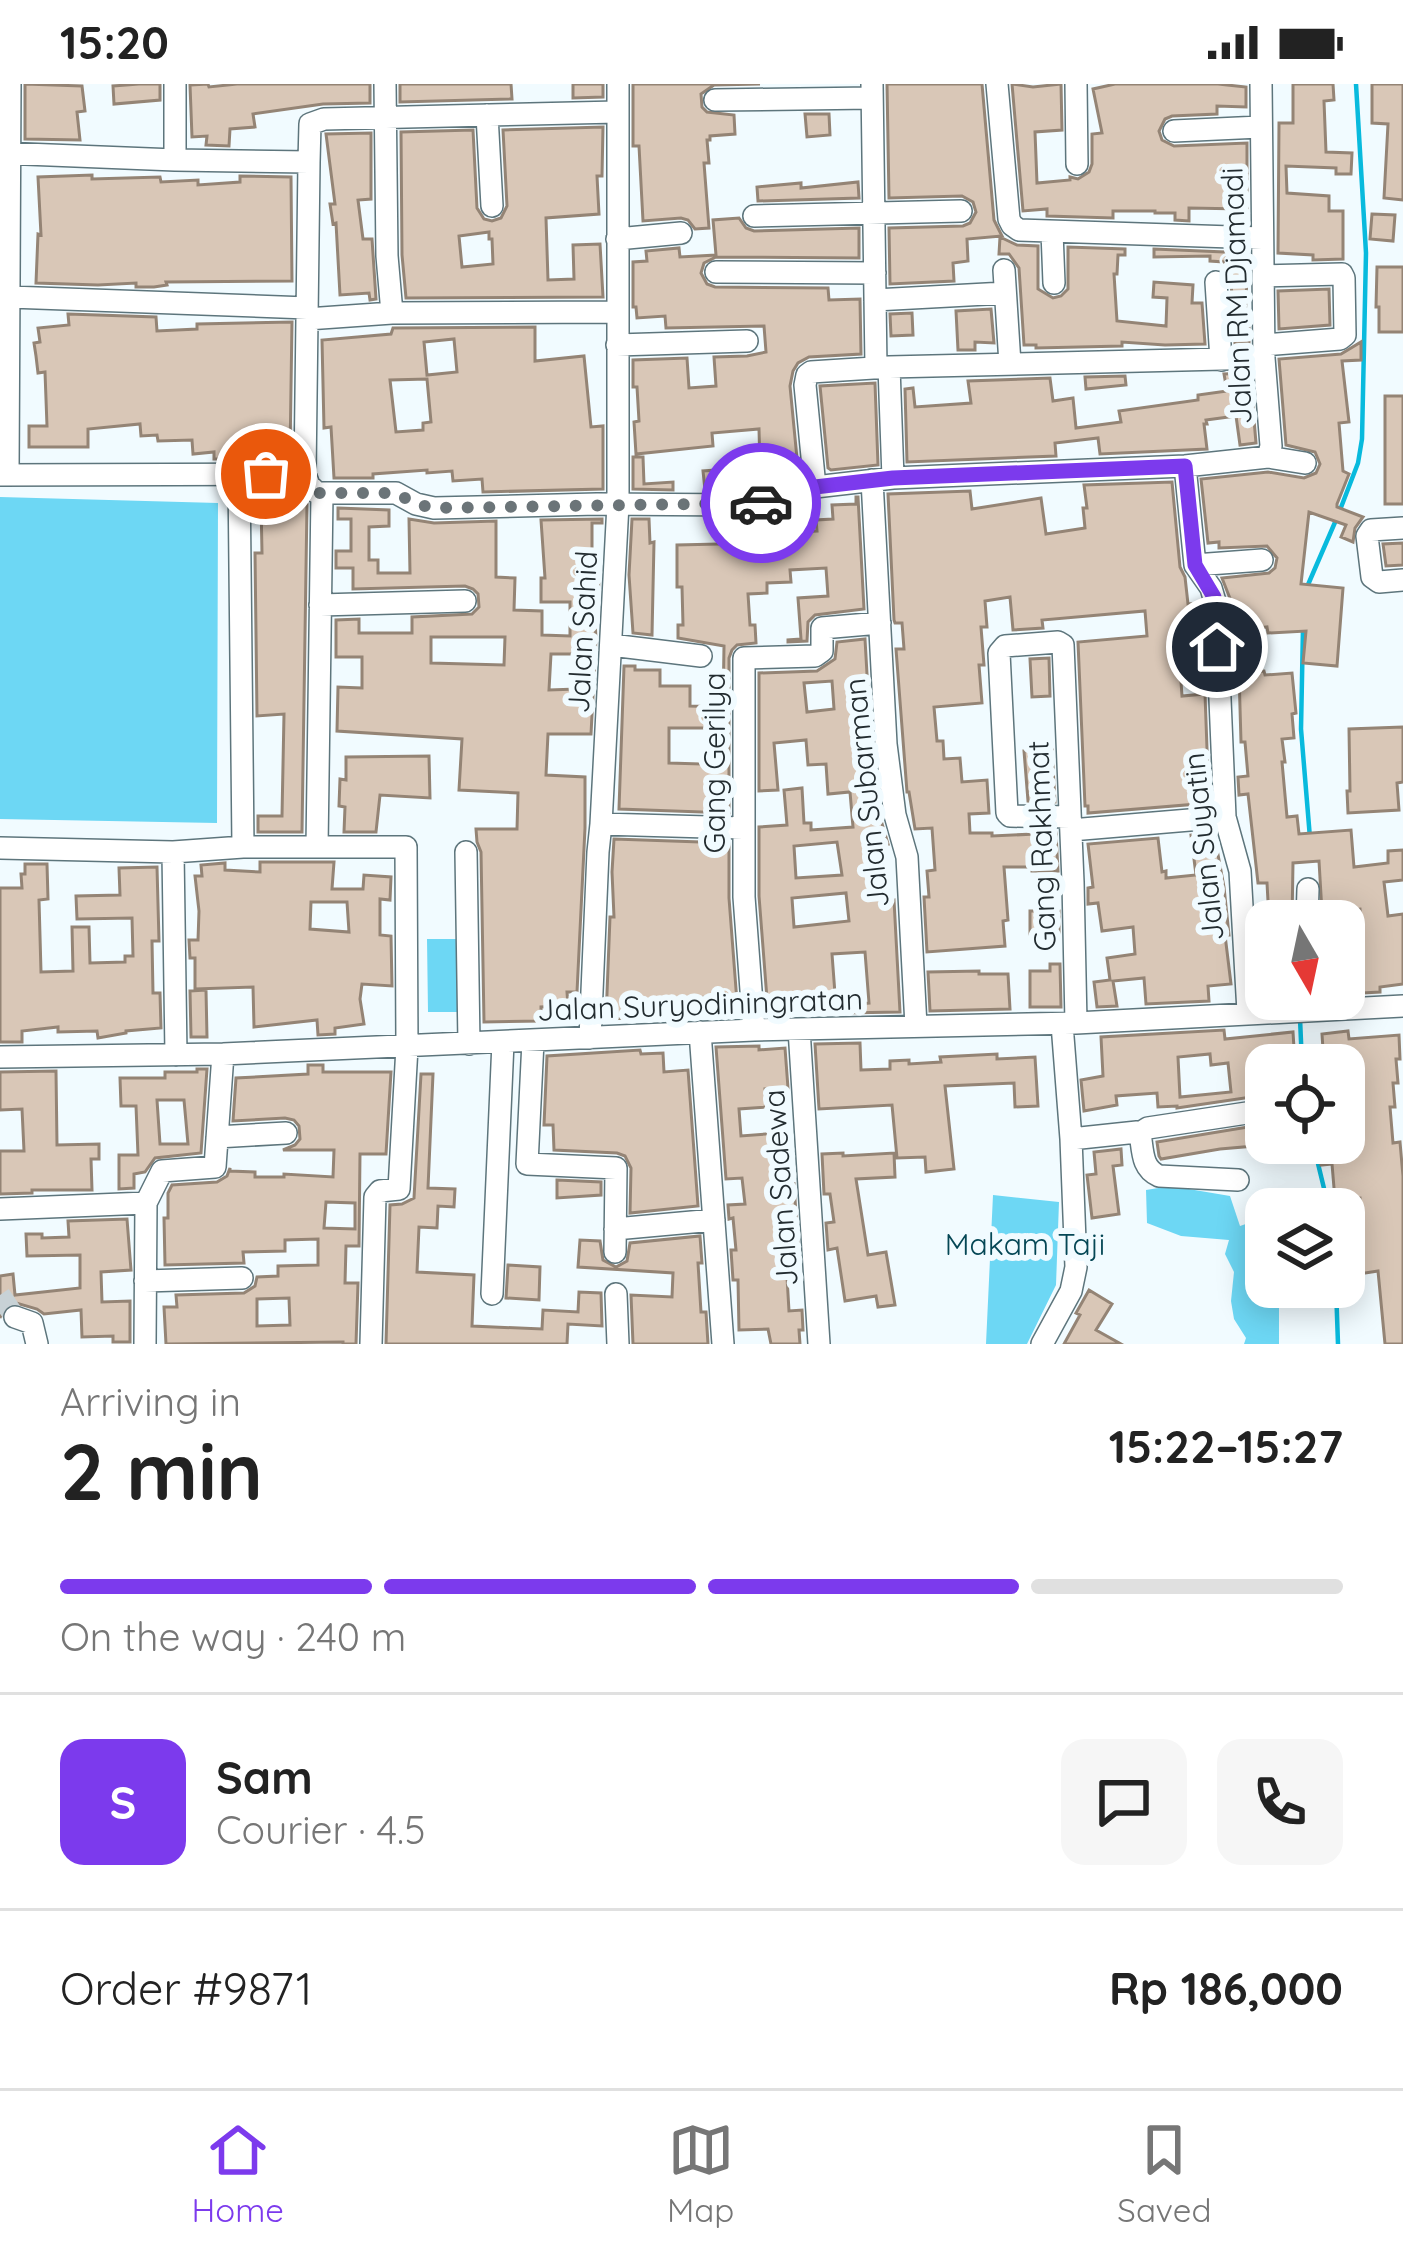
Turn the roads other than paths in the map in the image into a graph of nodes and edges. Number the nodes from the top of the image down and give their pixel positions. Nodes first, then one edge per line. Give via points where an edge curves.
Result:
1 (10, 84) edge
2 (175, 84) edge
3 (385, 84) edge
4 (618, 84) edge
5 (997, 84) edge
6 (1076, 84) edge
7 (1262, 84) edge
8 (872, 91) edge
9 (715, 100) dead end
10 (617, 112) junction
11 (487, 115) junction
12 (387, 117) junction
13 (1260, 127) junction
14 (1174, 131) dead end
15 (6, 153) edge
16 (175, 160) junction
17 (309, 162) junction
18 (1077, 164) dead end
19 (492, 206) dead end
20 (962, 211) dead end
21 (875, 213) junction
22 (754, 216) dead end
23 (1052, 232) junction
24 (681, 233) dead end
25 (617, 238) junction
26 (1262, 238) junction
27 (716, 272) dead end
28 (875, 273) junction
29 (1264, 276) junction
30 (1216, 282) dead end
31 (1054, 283) dead end
32 (10, 297) junction
33 (875, 300) junction
34 (617, 312) junction
35 (392, 313) junction
36 (307, 314) junction
37 (747, 341) dead end
38 (617, 345) junction
39 (1264, 351) junction
40 (1221, 360) junction
41 (1010, 364) junction
42 (882, 367) junction
43 (1268, 457) junction
44 (1305, 463) dead end
45 (1185, 466) junction
46 (239, 474) junction
47 (305, 474) junction
48 (4, 475) edge
49 (883, 479) junction
50 (815, 487) junction
51 (322, 494) junction
52 (619, 504) junction
53 (1403, 528) edge
54 (1262, 560) dead end
55 (1195, 565) junction
56 (1403, 580) edge
57 (465, 601) dead end
58 (320, 604) junction
59 (880, 623) junction
60 (611, 645) junction
61 (701, 656) dead end
62 (1225, 817) junction
63 (602, 824) junction
64 (1071, 824) junction
65 (743, 828) junction
66 (243, 847) junction
67 (317, 847) junction
68 (0, 848) edge
69 (173, 852) junction
70 (466, 852) dead end
71 (1308, 889) dead end
72 (1308, 900) edge
73 (1245, 959) edge
74 (1365, 1005) edge
75 (1403, 1006) edge
76 (1245, 1012) edge
77 (1403, 1019) edge
78 (1069, 1024) junction
79 (916, 1027) junction
80 (800, 1029) junction
81 (754, 1030) junction
82 (700, 1032) junction
83 (590, 1038) junction
84 (533, 1041) junction
85 (503, 1042) junction
86 (469, 1044) junction
87 (407, 1047) junction
88 (223, 1054) junction
89 (176, 1055) junction
90 (0, 1057) edge
91 (1245, 1113) edge
92 (286, 1133) dead end
93 (1140, 1133) junction
94 (218, 1136) junction
95 (1071, 1139) junction
96 (1238, 1180) dead end
97 (146, 1203) junction
98 (0, 1209) edge
99 (714, 1220) junction
100 (615, 1229) junction
101 (615, 1252) dead end
102 (242, 1278) dead end
103 (145, 1281) junction
104 (492, 1294) dead end
105 (616, 1294) dead end
106 (15, 1317) tunnel mouth
107 (37, 1344) edge
108 (146, 1344) edge
109 (371, 1344) edge
110 (618, 1344) edge
111 (723, 1344) edge
112 (819, 1344) edge
113 (1042, 1344) edge

1 - 15 street
2 - 16 street
3 - 12 street
4 - 10 street, Jalan Sahid
5 - 23 street via 1009,219 1019,230
6 - 18 street
7 - 13 street, Jalan RM Djamadi
8 - 9 street
8 - 21 street, Jalan Subarman
10 - 11 street
10 - 25 street, Jalan Sahid
11 - 12 street
11 - 19 street
12 - 17 street via 316,120
12 - 35 street
13 - 14 street
13 - 26 street, Jalan RM Djamadi
15 - 16 street
15 - 32 street
16 - 17 street
17 - 36 street
20 - 21 street
21 - 22 street
21 - 28 street, Jalan Subarman
23 - 26 street
23 - 31 street
24 - 25 street
25 - 34 street, Jalan Sahid
26 - 29 street, Jalan RM Djamadi
27 - 28 street
28 - 33 street, Jalan Subarman
29 - 39 street, Jalan RM Djamadi
29 - 39 street via 1342,274 1345,335
30 - 40 street
32 - 36 street
32 - 48 street
33 - 41 street via 1005,282
33 - 42 street, Jalan Subarman
34 - 35 street
34 - 38 street, Jalan Sahid
35 - 36 street
36 - 47 street
37 - 38 street
38 - 52 street, Jalan Sahid
39 - 40 street
39 - 43 street, Jalan RM Djamadi
40 - 41 street
41 - 42 street
42 - 49 street, Jalan Subarman
42 - 50 street via 807,375
43 - 44 street
43 - 45 street, Jalan RM Djamadi
45 - 49 street, Jalan RM Djamadi
45 - 55 street, Jalan Suyatin
46 - 47 street
46 - 48 street
46 - 66 street
47 - 51 street
49 - 50 street, Jalan RM Djamadi
49 - 59 street, Jalan Subarman
50 - 52 street, Jalan RM Djamadi via 796,500 744,505
51 - 52 street, Jalan RM Djamadi via 396,493 434,508
51 - 58 street
52 - 60 street, Jalan Sahid
53 - 56 street via 1367,536 1372,578
54 - 55 street
55 - 62 street, Jalan Suyatin via 1216,605
57 - 58 street
58 - 67 street
59 - 65 street, Gang Gerilya via 822,628 815,656 744,658
59 - 79 street, Jalan Subarman via 886,744 907,857
60 - 61 street
60 - 63 street, Jalan Sahid
62 - 64 street
62 - 73 street, Jalan Suyatin via 1240,871
63 - 65 street
63 - 83 street, Jalan Sahid
64 - 64 street, Gang Rakhmat via 1007,813 999,652 1005,646 1063,645
64 - 78 street, Gang Rakhmat
65 - 81 street, Gang Gerilya
66 - 67 street
66 - 69 street
67 - 87 street via 406,847
68 - 69 street
69 - 89 street
70 - 86 street
71 - 72 street
74 - 75 street, Jalan Suryodiningratan
75 - 77 street
76 - 78 street, Jalan Suryodiningratan
78 - 79 street, Jalan Suryodiningratan
78 - 95 street, Gang Rakhmat
79 - 80 street, Jalan Suryodiningratan
80 - 81 street, Jalan Suryodiningratan
80 - 112 street, Jalan Sadewa
81 - 82 street, Jalan Suryodiningratan
82 - 83 street, Jalan Suryodiningratan
82 - 99 street
83 - 84 street, Jalan Suryodiningratan
84 - 85 street, Jalan Suryodiningratan
84 - 100 street via 527,1164 616,1168
85 - 86 street, Jalan Suryodiningratan
85 - 104 street
86 - 87 street, Jalan Suryodiningratan
87 - 88 street, Jalan Suryodiningratan
87 - 109 street via 399,1190 375,1197
88 - 89 street, Jalan Suryodiningratan
88 - 94 street
89 - 90 street, Jalan Suryodiningratan
91 - 93 street
92 - 94 street
93 - 95 street
93 - 96 street via 1145,1164 1159,1176
94 - 97 street via 215,1167 162,1171
95 - 113 street, Gang Rakhmat via 1074,1281
97 - 98 street
97 - 103 street
99 - 100 street
99 - 111 street
100 - 101 street
102 - 103 street
103 - 108 street
105 - 110 street
106 - 107 street via 32,1323

